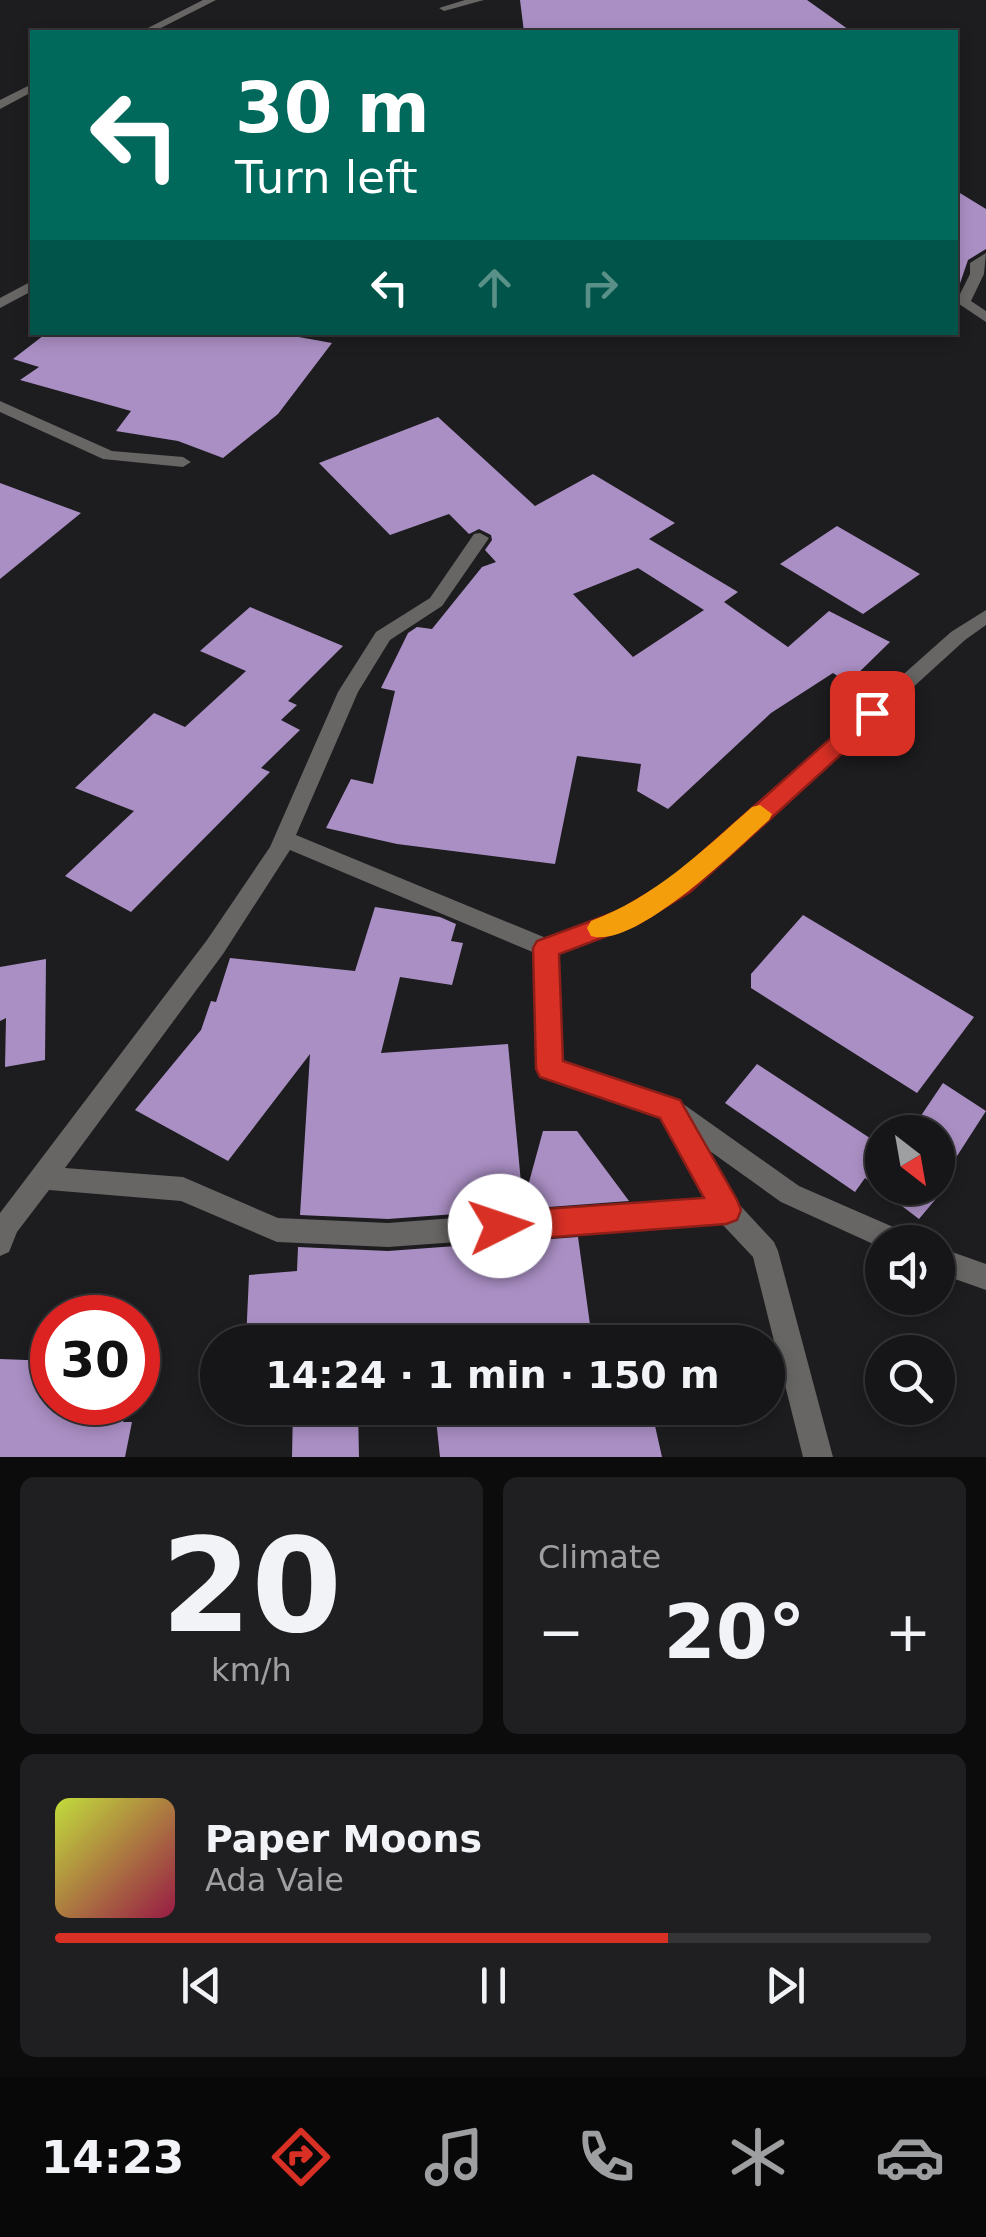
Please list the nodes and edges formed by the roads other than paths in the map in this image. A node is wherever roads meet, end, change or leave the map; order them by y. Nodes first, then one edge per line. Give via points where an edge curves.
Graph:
1 (211, 0) edge
2 (478, 0) edge
3 (444, 8) dead end
4 (149, 30) edge
5 (30, 89) edge
6 (0, 104) edge
7 (986, 257) edge
8 (30, 286) edge
9 (0, 304) edge
10 (986, 318) edge
11 (0, 406) edge
12 (183, 462) dead end
13 (480, 538) dead end
14 (986, 616) edge
15 (282, 838) junction
16 (546, 948) junction
17 (670, 1109) junction
18 (44, 1178) junction
19 (726, 1210) junction
20 (865, 1227) edge
21 (0, 1242) edge
22 (955, 1266) edge
23 (986, 1277) edge
24 (818, 1457) edge

1 - 4 street
2 - 3 street
5 - 6 street
7 - 10 street via 976,263 963,302
8 - 9 street
11 - 12 street via 109,456
13 - 15 street via 436,602 383,636 348,692
14 - 16 street via 681,886 627,918
15 - 16 street
15 - 18 street via 214,947
16 - 17 street via 550,1069
17 - 19 street
17 - 20 street via 790,1194
18 - 19 street via 183,1189 278,1230 388,1235
18 - 21 street
19 - 24 street via 765,1251
22 - 23 street

